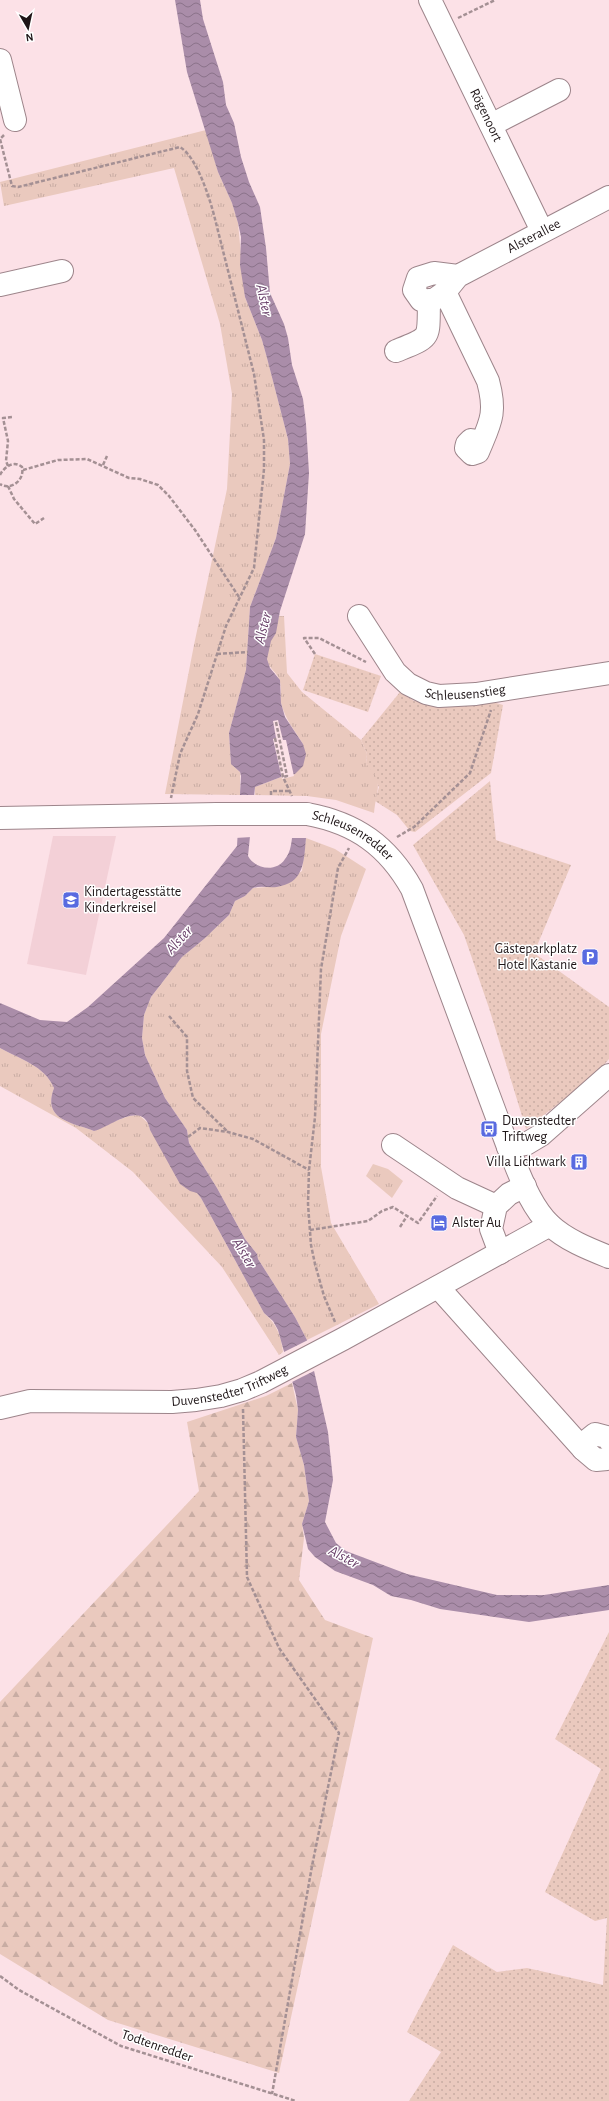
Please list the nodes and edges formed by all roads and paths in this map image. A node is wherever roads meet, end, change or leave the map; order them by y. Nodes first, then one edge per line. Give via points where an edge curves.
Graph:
1 (430, 0) edge
2 (495, 0) edge
3 (469, 13) dead end
4 (0, 60) edge
5 (559, 90) dead end
6 (15, 120) joint
7 (491, 125) junction
8 (609, 197) edge
9 (542, 231) junction
10 (62, 271) dead end
11 (0, 285) edge
12 (444, 289) junction
13 (396, 350) dead end
14 (13, 417) dead end
15 (479, 444) dead end
16 (107, 456) dead end
17 (103, 465) junction
18 (8, 466) junction
19 (23, 470) junction
20 (0, 475) edge
21 (0, 484) edge
22 (8, 486) junction
23 (44, 518) dead end
24 (239, 597) junction
25 (358, 616) dead end
26 (248, 652) dead end
27 (217, 654) junction
28 (315, 654) dead end
29 (396, 672) junction
30 (609, 673) edge
31 (495, 690) junction
32 (276, 722) dead end
33 (275, 738) dead end
34 (283, 777) junction
35 (271, 791) dead end
36 (172, 816) junction
37 (0, 818) edge
38 (358, 831) junction
39 (380, 846) junction
40 (169, 1016) dead end
41 (609, 1075) edge
42 (228, 1132) junction
43 (188, 1137) dead end
44 (393, 1145) dead end
45 (508, 1146) junction
46 (309, 1170) junction
47 (525, 1186) junction
48 (437, 1196) dead end
49 (496, 1206) junction
50 (407, 1216) junction
51 (550, 1225) junction
52 (400, 1227) dead end
53 (310, 1230) junction
54 (500, 1253) junction
55 (609, 1257) edge
56 (438, 1287) junction
57 (340, 1340) junction
58 (252, 1386) junction
59 (0, 1408) edge
60 (609, 1440) edge
61 (583, 1449) junction
62 (609, 1457) edge
63 (0, 1976) edge
64 (272, 2094) junction
65 (296, 2101) edge

1 - 7 street, Rögenoort
2 - 3 path
4 - 6 street
5 - 7 street
6 - 24 path via 0,139 12,186 18,187 180,147 195,164 216,219 254,374 264,440 264,469 254,568
7 - 9 street, Rögenoort
8 - 9 street, Alsterallee
9 - 12 street, Alsterallee
10 - 11 street
12 - 13 street via 424,340
12 - 15 street via 491,392 491,420 488,432
14 - 18 path via 3,418 8,441
16 - 17 path
17 - 19 path via 87,459 70,458 46,462
17 - 24 path via 129,478 148,481 162,488 195,530
18 - 19 path via 18,464
18 - 20 path
19 - 22 path via 19,480
21 - 22 path
22 - 23 path via 14,500 35,524
24 - 27 path
25 - 29 street, Schleusenstieg
26 - 27 path
27 - 36 path via 198,714 180,754 171,794
28 - 29 path via 304,638 319,638 372,666
29 - 31 street, Schleusenstieg via 416,689 439,696
30 - 31 street, Schleusenstieg
31 - 39 path via 487,725 470,773 414,827
32 - 34 path via 287,776
33 - 34 path
34 - 35 path via 291,791
36 - 37 street, Schleusenredder
36 - 38 street, Schleusenredder, bridge via 307,814
38 - 39 street, Schleusenredder
38 - 46 path via 338,868 321,969 315,1117
39 - 45 street, Schleusenredder via 395,863 412,890
40 - 42 path via 187,1037 187,1071 193,1098
41 - 45 street via 541,1135 526,1144
42 - 43 path via 200,1128
42 - 46 path via 253,1139
44 - 49 street via 457,1188
45 - 47 street, Schleusenredder
46 - 53 path
47 - 49 street via 509,1194
47 - 51 street, Schleusenredder
48 - 50 path via 418,1223
49 - 54 street via 491,1229
50 - 52 path
50 - 53 path via 394,1207 382,1211 368,1221
51 - 54 street, Duvenstedter Triftweg
51 - 55 street, Schleusenredder via 574,1241
53 - 57 path via 322,1290
54 - 56 street, Duvenstedter Triftweg
56 - 57 street, Duvenstedter Triftweg
56 - 61 street
57 - 58 street, Duvenstedter Triftweg
58 - 59 street, Duvenstedter Triftweg via 221,1396 196,1400 30,1401
58 - 64 path via 247,1577 279,1648 339,1733 312,1866
60 - 61 street via 595,1434 584,1442
61 - 62 street via 596,1460
63 - 64 path, Todtenredder via 19,1990 121,2046
64 - 65 path, Todtenredder

